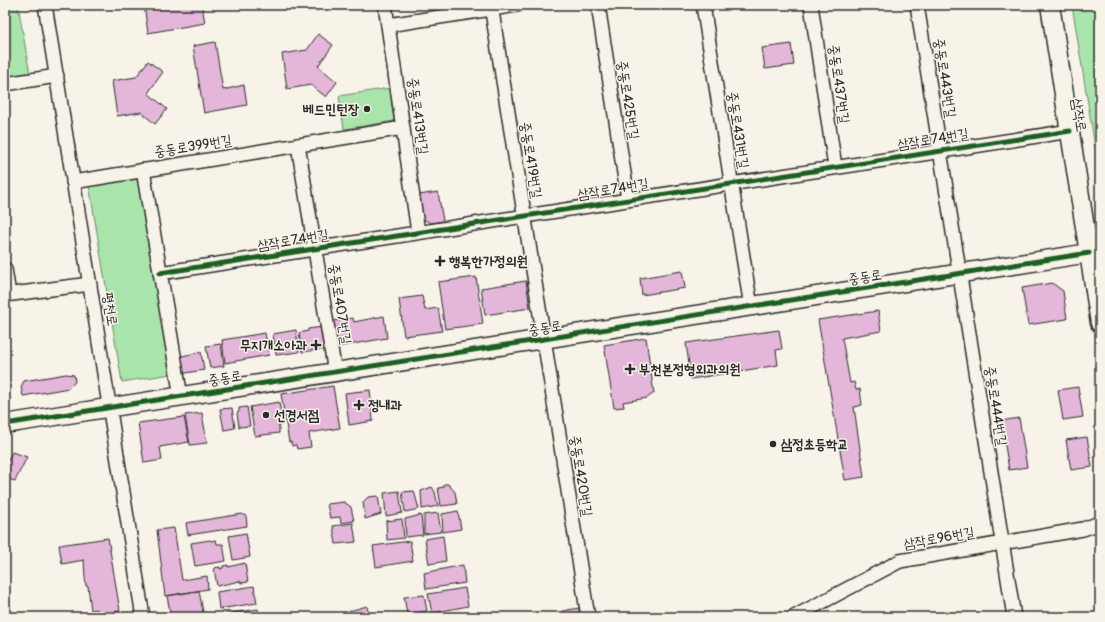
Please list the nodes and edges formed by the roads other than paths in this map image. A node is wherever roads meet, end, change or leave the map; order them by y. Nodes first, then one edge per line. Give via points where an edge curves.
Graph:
1 (45, 5) edge
2 (385, 5) edge
3 (517, 5) edge
4 (598, 5) edge
5 (703, 5) edge
6 (811, 5) edge
7 (917, 5) edge
8 (1050, 5) edge
9 (491, 7) edge
10 (388, 25) junction
11 (56, 76) junction
12 (5, 84) edge
13 (403, 128) junction
14 (1070, 131) junction
15 (298, 145) junction
16 (940, 150) junction
17 (834, 167) junction
18 (143, 170) junction
19 (73, 182) junction
20 (730, 183) junction
21 (628, 199) junction
22 (524, 216) junction
23 (418, 232) junction
24 (314, 249) junction
25 (1089, 253) junction
26 (5, 269) edge
27 (160, 273) junction
28 (958, 274) junction
29 (90, 284) junction
30 (7, 295) edge
31 (751, 307) junction
32 (1100, 323) edge
33 (543, 340) junction
34 (335, 373) junction
35 (181, 397) junction
36 (109, 408) junction
37 (5, 424) edge
38 (1100, 523) edge
39 (1002, 543) junction
40 (806, 613) edge
41 (143, 617) edge
42 (588, 617) edge
43 (794, 617) edge
44 (1014, 617) edge

1 - 11 street, 평천로
2 - 10 street, 중동로413번길
3 - 9 street
4 - 21 street, 중동로425번길
5 - 20 street, 중동로431번길
6 - 17 street, 중동로437번길
7 - 16 street, 중동로443번길
8 - 14 street, 삼작로
9 - 10 street
9 - 22 street, 중동로419번길
10 - 13 street, 중동로413번길
11 - 12 street
11 - 19 street, 평천로
13 - 15 street, 중동로399번길
13 - 23 street, 중동로413번길
14 - 16 street, 삼작로74번길
14 - 25 street, 삼작로
15 - 18 street, 중동로399번길
15 - 24 street, 중동로407번길
16 - 17 street, 삼작로74번길
16 - 28 street, 중동로443번길
17 - 20 street, 삼작로74번길
18 - 19 street
18 - 27 street, 중동로399번길
19 - 29 street, 평천로
20 - 21 street, 삼작로74번길
20 - 31 street, 중동로431번길
21 - 22 street, 삼작로74번길
22 - 23 street, 삼작로74번길
22 - 33 street, 중동로419번길
23 - 24 street, 삼작로74번길
24 - 27 street, 삼작로74번길
24 - 34 street, 중동로407번길
25 - 28 street, 중동로
25 - 32 street, 삼작로
26 - 30 street
27 - 35 street, 중동로399번길
28 - 31 street, 중동로
28 - 39 street, 중동로444번길
29 - 30 street
29 - 36 street, 평천로
31 - 33 street, 중동로
33 - 34 street, 중동로
33 - 42 street, 중동로420번길
34 - 35 street, 중동로
35 - 36 street, 중동로
36 - 37 street, 중동로
36 - 41 street, 평천로
38 - 39 street, 삼작로96번길 via 1083,529
39 - 40 street, 삼작로96번길 via 900,561
39 - 44 street, 중동로444번길
40 - 43 street, 삼작로96번길

